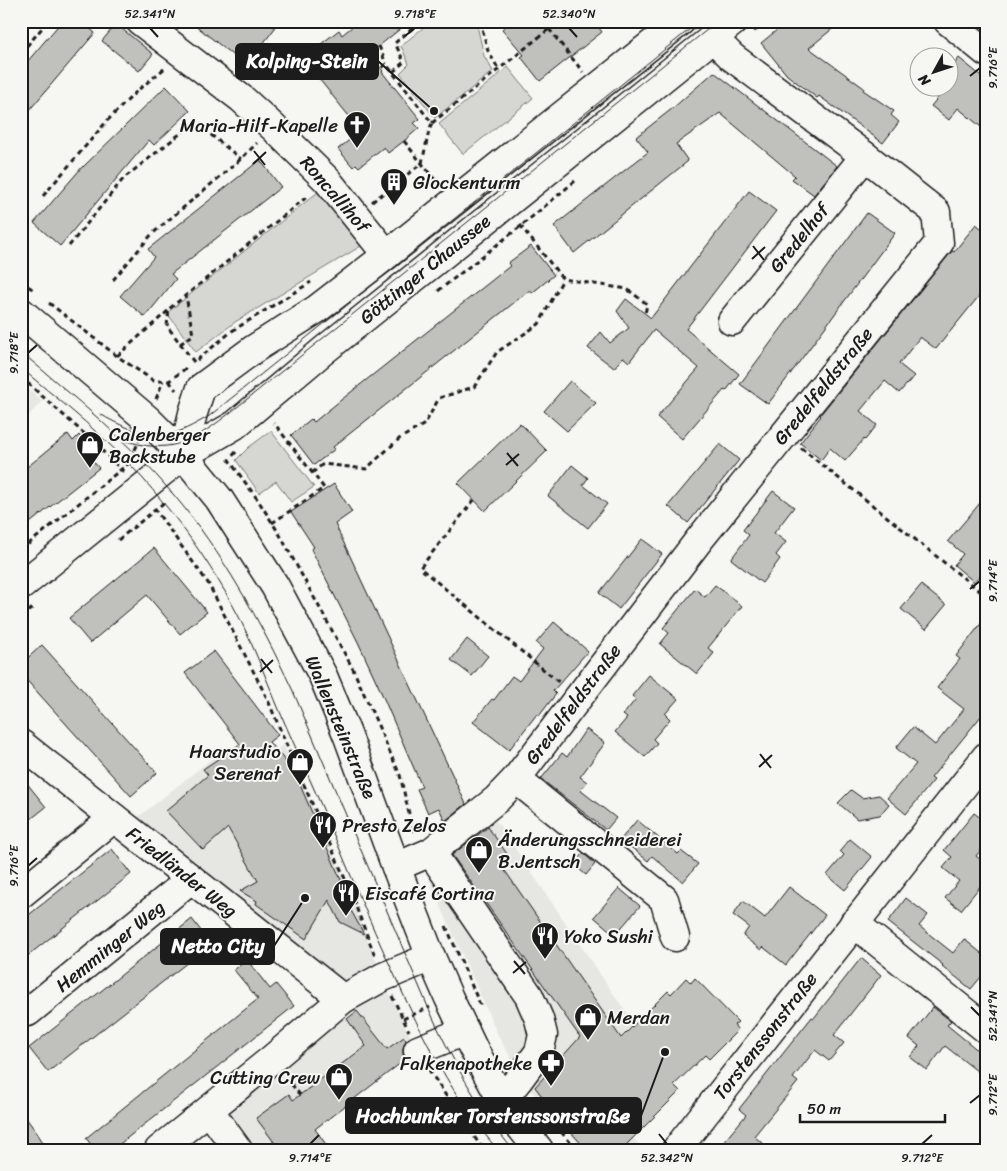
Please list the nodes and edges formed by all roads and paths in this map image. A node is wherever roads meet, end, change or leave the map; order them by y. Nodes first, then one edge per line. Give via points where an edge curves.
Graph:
1 (48, 21) edge
2 (140, 21) edge
3 (421, 21) edge
4 (482, 21) edge
5 (559, 21) edge
6 (948, 21) edge
7 (668, 25) edge
8 (549, 29) junction
9 (724, 30) edge
10 (379, 46) dead end
11 (986, 52) edge
12 (21, 53) edge
13 (182, 54) junction
14 (386, 64) junction
15 (381, 68) dead end
16 (499, 70) junction
17 (393, 72) junction
18 (586, 75) dead end
19 (432, 123) junction
20 (273, 127) junction
21 (404, 141) dead end
22 (865, 156) junction
23 (241, 159) junction
24 (422, 163) junction
25 (327, 180) junction
26 (443, 190) dead end
27 (42, 196) dead end
28 (372, 202) dead end
29 (504, 206) junction
30 (69, 246) dead end
31 (387, 256) junction
32 (563, 279) junction
33 (113, 280) dead end
34 (21, 281) edge
35 (186, 296) junction
36 (34, 301) edge
37 (169, 309) junction
38 (645, 314) dead end
39 (732, 321) dead end
40 (180, 344) junction
41 (117, 356) junction
42 (194, 362) dead end
43 (21, 377) edge
44 (168, 381) dead end
45 (260, 404) junction
46 (784, 435) junction
47 (241, 447) dead end
48 (183, 455) junction
49 (229, 460) junction
50 (312, 473) junction
51 (202, 478) junction
52 (168, 499) dead end
53 (474, 500) dead end
54 (156, 510) junction
55 (272, 523) junction
56 (111, 546) dead end
57 (21, 550) edge
58 (29, 596) edge
59 (986, 596) edge
60 (21, 617) edge
61 (578, 698) junction
62 (26, 756) edge
63 (986, 757) edge
64 (516, 779) junction
65 (114, 818) junction
66 (415, 859) junction
67 (191, 879) junction
68 (21, 894) edge
69 (442, 918) dead end
70 (854, 923) junction
71 (675, 937) dead end
72 (431, 957) junction
73 (384, 977) junction
74 (343, 998) junction
75 (28, 1012) dead end
76 (475, 1022) junction
77 (986, 1029) edge
78 (418, 1050) dead end
79 (519, 1079) junction
80 (502, 1100) junction
81 (209, 1110) junction
82 (160, 1150) edge
83 (238, 1150) edge
84 (539, 1150) edge
85 (577, 1150) edge
86 (676, 1150) edge

1 - 12 path
2 - 13 street, Roncallihof
3 - 17 path via 395,43 404,62
4 - 16 path via 488,51
5 - 8 path
6 - 11 street
7 - 31 street, Göttinger Chaussee
8 - 16 path
8 - 18 path
9 - 22 street, Gredelfeldstraße via 732,58
9 - 29 street, Göttinger Chaussee
10 - 14 path
13 - 20 street, Roncallihof
13 - 27 path via 106,121
14 - 15 path
14 - 17 path
16 - 19 path
17 - 19 path
19 - 24 path
20 - 23 path
20 - 25 street, Roncallihof
21 - 24 path
22 - 39 street, Gredelhof
22 - 46 street, Gredelfeldstraße via 936,212 939,243
23 - 30 path via 194,122 124,178
23 - 33 path via 152,234
24 - 26 path
24 - 28 path
25 - 31 street, Roncallihof
25 - 35 path
29 - 32 path
29 - 45 street, Göttinger Chaussee
31 - 48 street, Göttinger Chaussee via 201,388
32 - 38 path via 627,289 647,304
32 - 50 path via 539,324 497,352 474,387 439,398 425,424 399,439 366,469 323,464
34 - 36 path
35 - 37 path
35 - 40 path via 193,335
36 - 41 path
36 - 48 street, Wallensteinstraße
37 - 40 path via 166,326
37 - 41 path
40 - 42 path
41 - 44 path via 154,381
43 - 57 path via 122,469
45 - 48 street, Göttinger Chaussee via 235,425
45 - 50 path
46 - 59 path
46 - 61 street, Gredelfeldstraße
47 - 49 path
48 - 51 street, Wallensteinstraße
48 - 58 street, Göttinger Chaussee
49 - 51 path
49 - 55 path
50 - 55 path via 324,488
51 - 66 street, Wallensteinstraße via 275,586 323,676 347,734
52 - 54 path
53 - 61 path via 420,568
54 - 56 path
54 - 73 path via 208,583 267,698
55 - 66 path via 352,670 400,775
58 - 60 path
61 - 64 street, Gredelfeldstraße
62 - 65 street, Friedländer Weg
63 - 70 street, Torstenssonstraße
64 - 66 street, Gredelfeldstraße via 497,799
64 - 71 street, Gredelfeldstraße via 664,899
65 - 67 street, Friedländer Weg
65 - 68 street
66 - 72 street, Wallensteinstraße
66 - 79 street, Wallensteinstraße via 529,996 539,1018 542,1035 539,1052
67 - 74 street, Friedländer Weg
67 - 75 street, Hemminger Weg
69 - 76 path
70 - 77 street
70 - 86 street, Torstenssonstraße
72 - 73 street
72 - 76 street, Wallensteinstraße via 449,998
73 - 74 street
74 - 81 street
76 - 78 street
76 - 80 street, Wallensteinstraße via 473,1048
79 - 80 street, Wallensteinstraße
79 - 85 path
80 - 84 street, Wallensteinstraße
81 - 82 street
81 - 83 street

